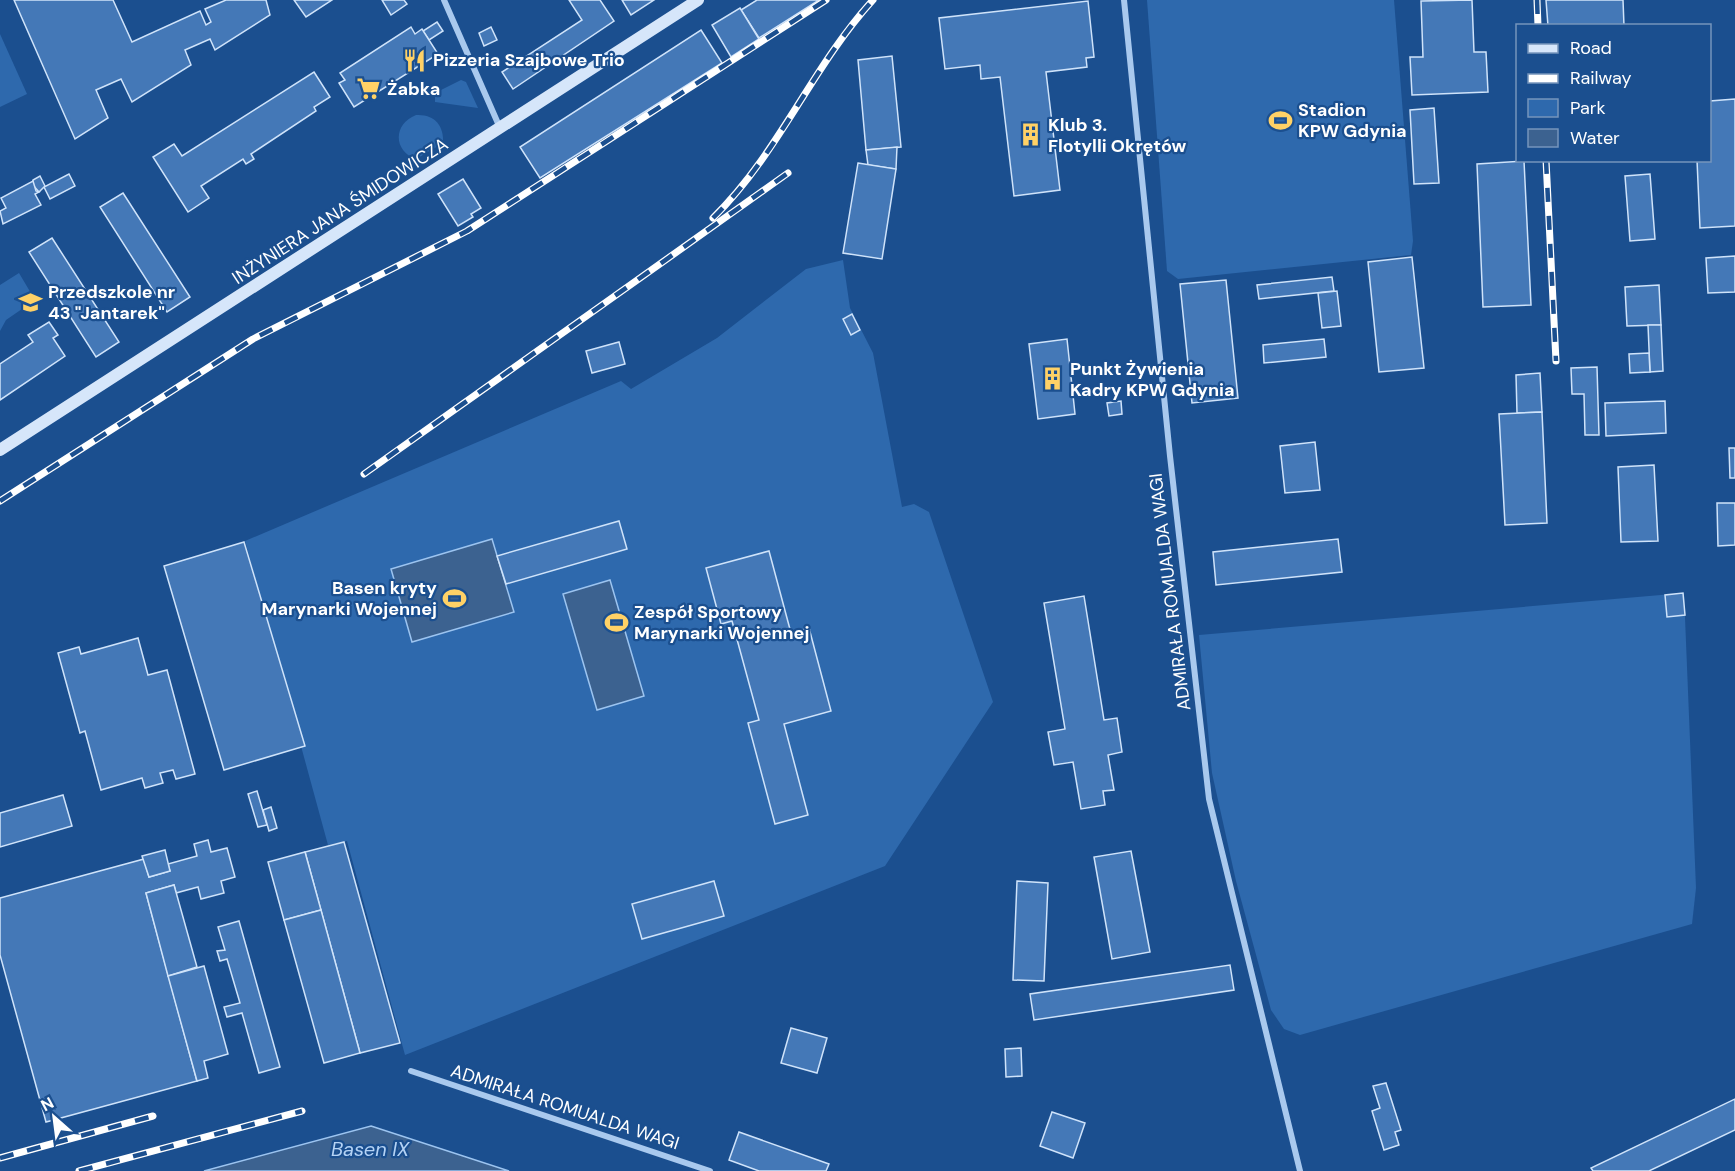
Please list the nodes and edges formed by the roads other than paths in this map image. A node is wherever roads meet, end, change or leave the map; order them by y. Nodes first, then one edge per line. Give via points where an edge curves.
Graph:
1 (444, 0) edge
2 (698, 0) edge
3 (1124, 0) edge
4 (500, 128) junction
5 (0, 450) edge
6 (411, 1071) dead end
7 (710, 1171) edge
8 (1300, 1171) edge

1 - 4 street
2 - 4 street, INŻYNIERA JANA ŚMIDOWICZA
3 - 8 street, ADMIRAŁA ROMUALDA WAGI via 1209,799
4 - 5 street, INŻYNIERA JANA ŚMIDOWICZA
6 - 7 street, ADMIRAŁA ROMUALDA WAGI

